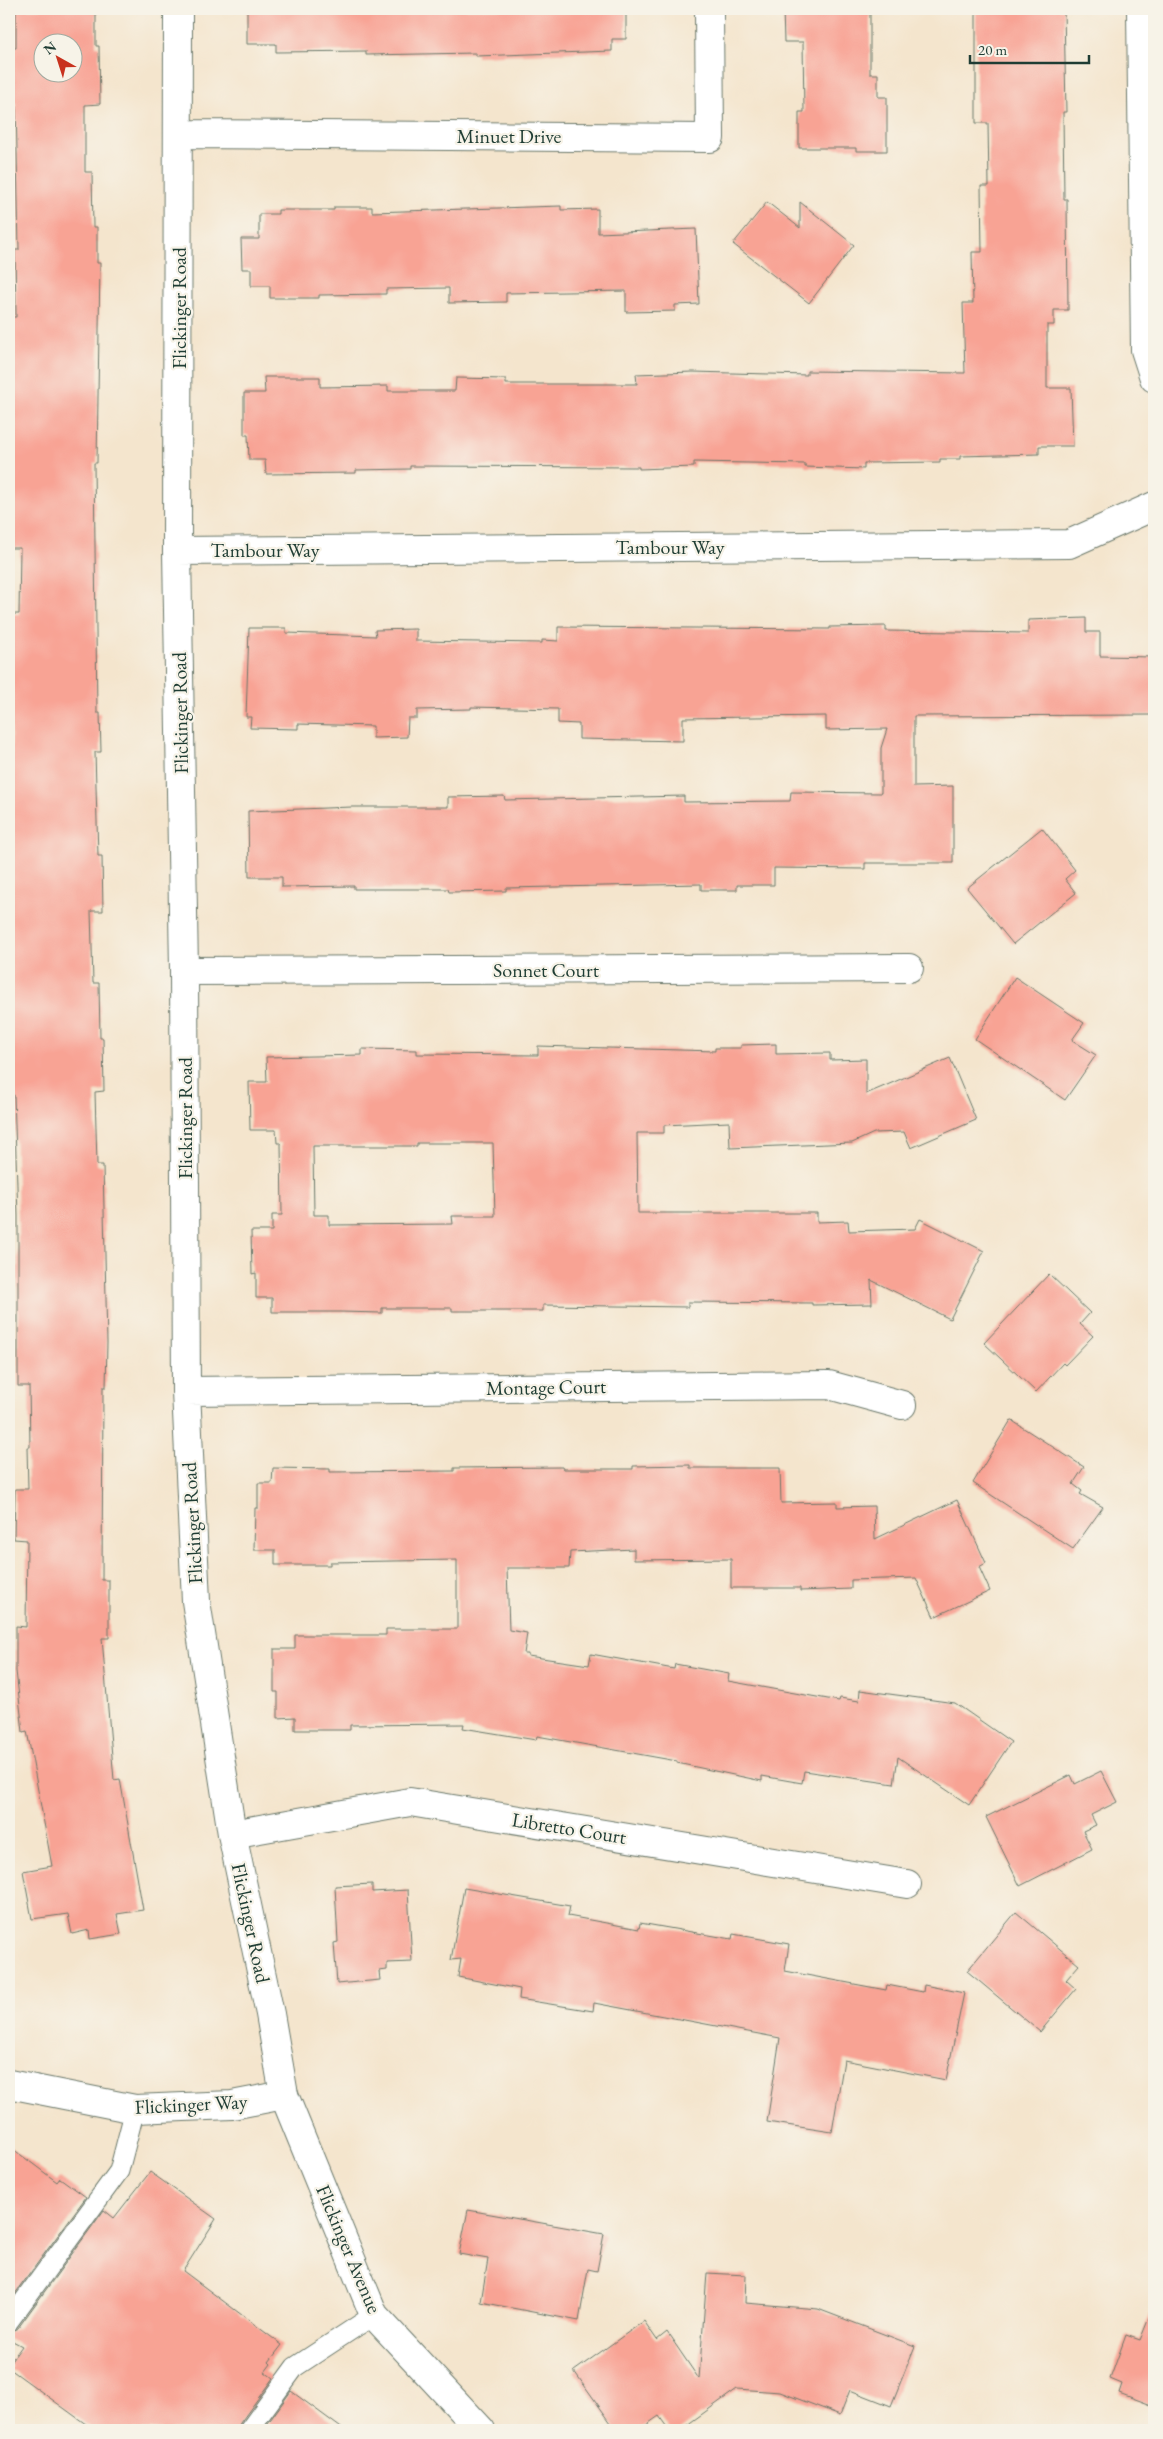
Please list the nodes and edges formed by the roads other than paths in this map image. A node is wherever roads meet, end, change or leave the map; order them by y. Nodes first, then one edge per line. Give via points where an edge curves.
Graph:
1 (178, 9) edge
2 (709, 9) edge
3 (1141, 9) edge
4 (180, 134) junction
5 (1148, 225) edge
6 (1154, 378) edge
7 (1154, 506) edge
8 (177, 551) junction
9 (909, 968) dead end
10 (184, 971) junction
11 (186, 1391) junction
12 (902, 1405) dead end
13 (232, 1834) junction
14 (907, 1884) dead end
15 (9, 2084) edge
16 (284, 2095) junction
17 (135, 2109) junction
18 (374, 2315) junction
19 (9, 2321) edge
20 (249, 2430) edge
21 (481, 2430) edge

1 - 4 street
2 - 4 street, Minuet Drive via 710,138
3 - 5 street
4 - 8 street, Flickinger Road
5 - 6 street via 1145,350
7 - 8 street, Tambour Way via 1069,544
8 - 10 street, Flickinger Road
9 - 10 street, Sonnet Court
10 - 11 street, Flickinger Road
11 - 12 street, Montage Court via 829,1384
11 - 13 street, Flickinger Road via 196,1601
13 - 14 street, Libretto Court via 410,1802
13 - 16 street, Flickinger Road
15 - 17 street, Flickinger Way
16 - 17 street, Flickinger Way via 232,2106
16 - 18 street, Flickinger Avenue
17 - 19 lane via 119,2171
18 - 20 lane via 295,2367
18 - 21 street, Flickinger Avenue

